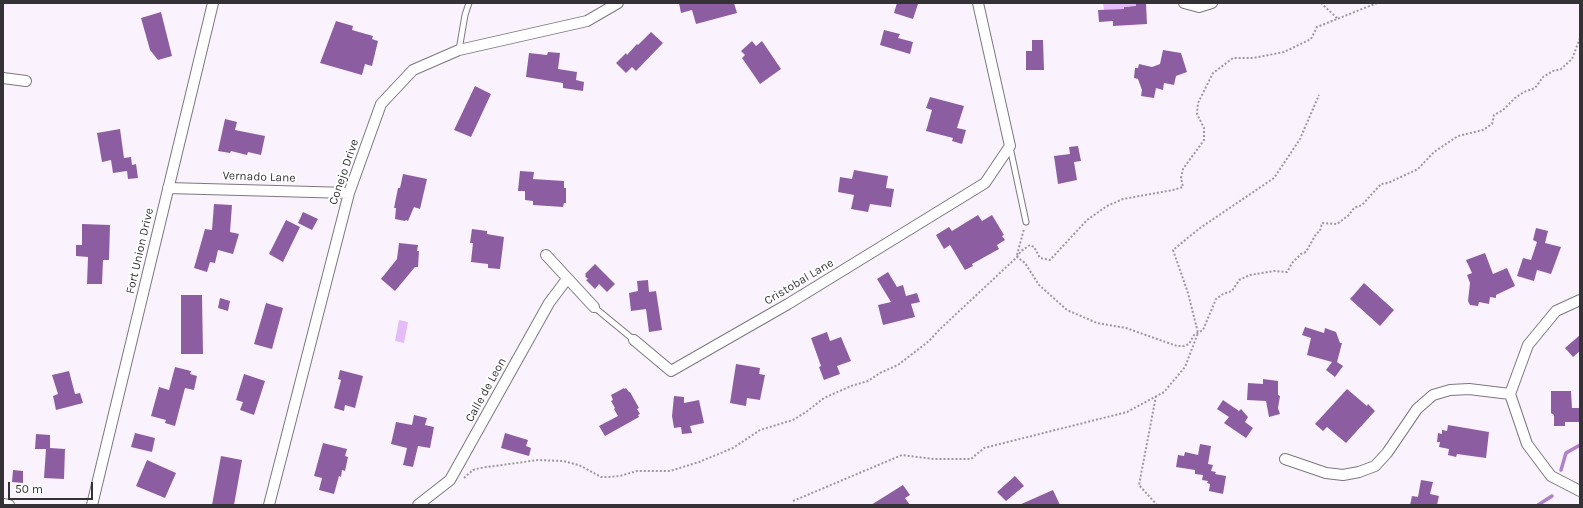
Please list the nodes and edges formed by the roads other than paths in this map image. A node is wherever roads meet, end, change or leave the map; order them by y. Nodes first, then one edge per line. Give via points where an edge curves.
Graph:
1 (213, 3) edge
2 (469, 3) edge
3 (618, 3) edge
4 (978, 3) edge
5 (1184, 3) edge
6 (1212, 3) edge
7 (459, 50) junction
8 (3, 78) edge
9 (26, 81) dead end
10 (1010, 146) junction
11 (168, 188) junction
12 (348, 193) junction
13 (1026, 222) road end
14 (546, 255) dead end
15 (567, 279) junction
16 (1580, 300) edge
17 (594, 308) joint
18 (634, 340) joint
19 (1510, 394) junction
20 (1285, 459) dead end
21 (1580, 491) edge
22 (3, 504) edge
23 (9, 505) edge
24 (92, 505) edge
25 (270, 505) edge
26 (418, 505) edge

1 - 11 street, Fort Union Drive
2 - 7 lane
3 - 7 street, Conejo Drive via 587,21
4 - 10 street
5 - 6 street via 1199,7
7 - 12 street, Conejo Drive via 413,70 381,104
8 - 9 street
10 - 13 lane
10 - 18 street, Cristobal Lane via 985,182 788,304 672,371
11 - 12 street, Vernado Lane
11 - 24 street, Fort Union Drive
12 - 25 street, Conejo Drive
14 - 15 street
15 - 17 street
15 - 26 street, Calle de Leon via 549,303 450,480
16 - 19 street via 1556,311 1528,346
17 - 18 lane, Cristobal Lane
19 - 20 street via 1469,389 1450,390 1433,395 1417,409 1375,466 1359,472 1343,475 1326,473
19 - 21 street via 1527,444 1551,476
22 - 23 street

